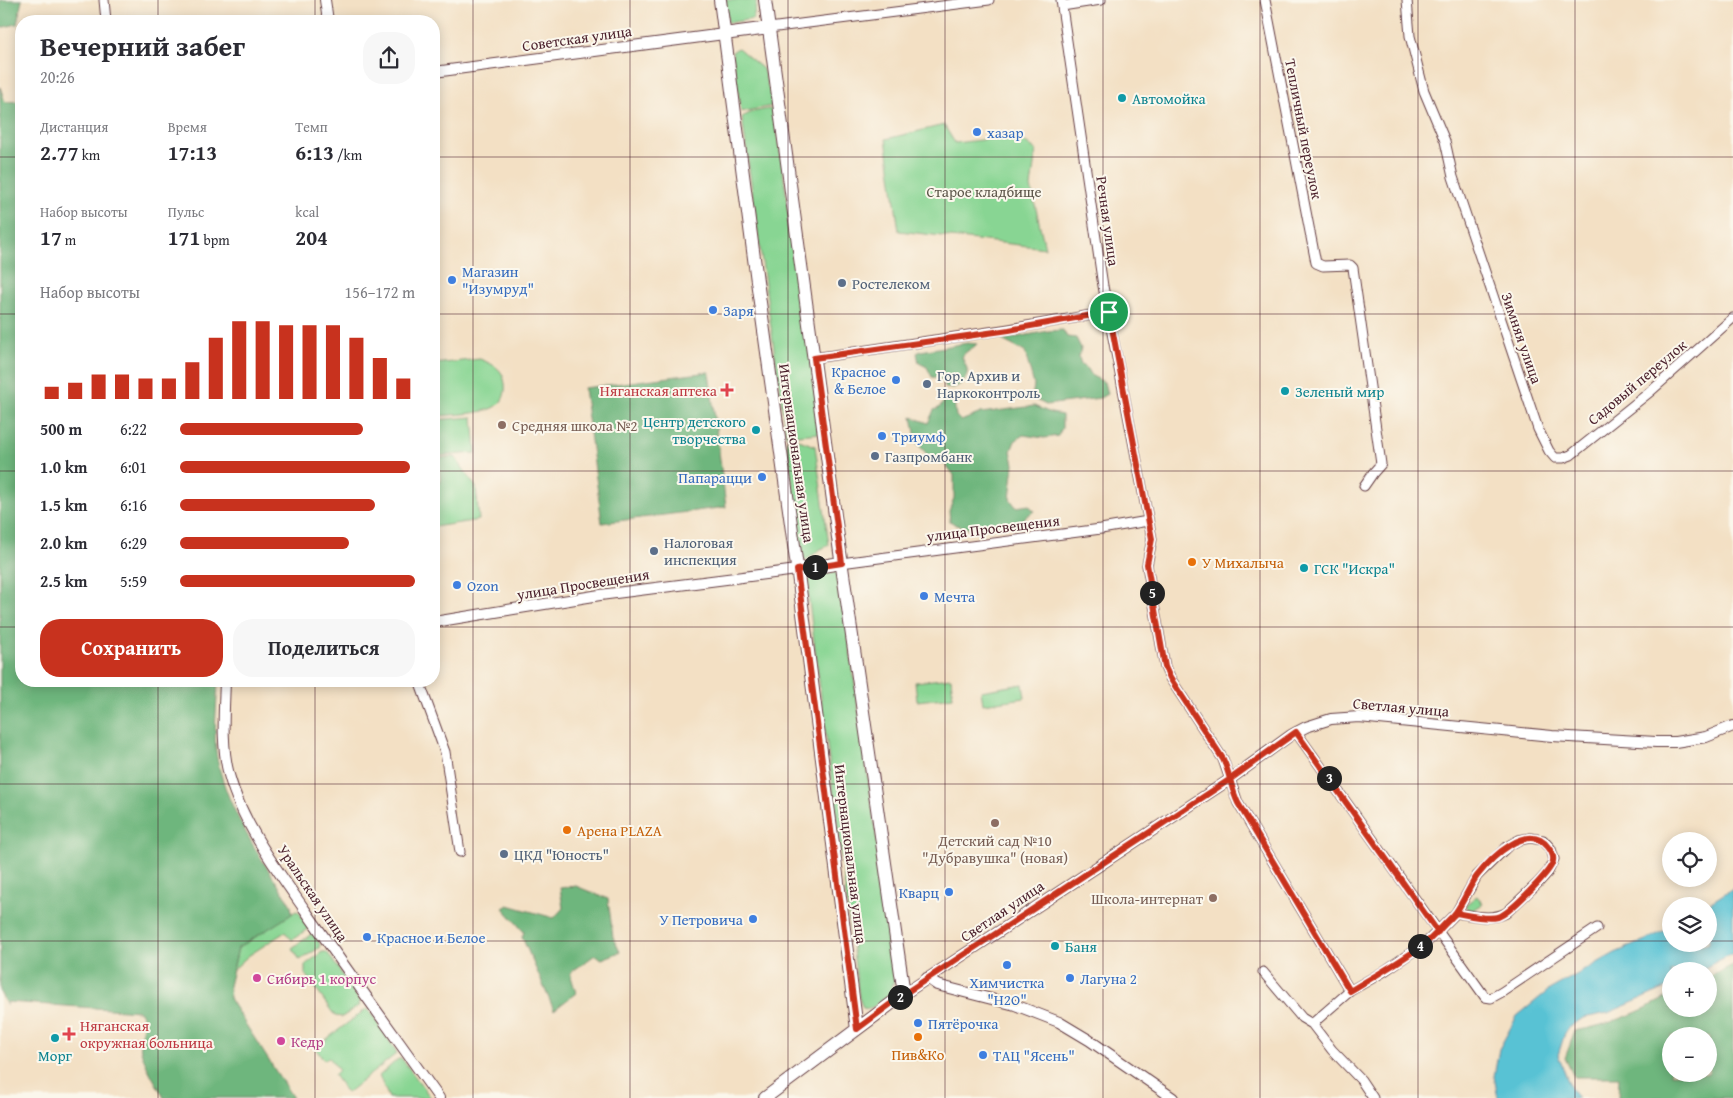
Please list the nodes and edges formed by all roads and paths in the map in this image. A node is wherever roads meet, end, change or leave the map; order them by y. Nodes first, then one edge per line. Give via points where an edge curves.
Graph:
1 (104, 0) edge
2 (325, 0) edge
3 (720, 0) edge
4 (765, 0) edge
5 (989, 0) edge
6 (1101, 0) edge
7 (1265, 0) edge
8 (1407, 0) edge
9 (1062, 3) edge
10 (105, 15) edge
11 (327, 15) edge
12 (769, 28) junction
13 (724, 34) junction
14 (440, 71) edge
15 (1109, 312) junction
16 (1733, 318) edge
17 (814, 358) junction
18 (1555, 458) joint
19 (1364, 486) dead end
20 (1148, 521) junction
21 (842, 563) junction
22 (797, 570) junction
23 (440, 621) edge
24 (225, 687) edge
25 (420, 687) edge
26 (1733, 726) edge
27 (1296, 732) junction
28 (1229, 780) junction
29 (460, 852) dead end
30 (1456, 913) junction
31 (1597, 928) dead end
32 (1438, 932) junction
33 (1263, 972) dead end
34 (928, 978) junction
35 (1350, 991) junction
36 (904, 994) junction
37 (1312, 1024) junction
38 (857, 1029) junction
39 (439, 1098) edge
40 (765, 1098) edge
41 (1173, 1098) edge
42 (1373, 1098) edge

1 - 10 street
2 - 11 street
3 - 13 main road, Интернациональная улица
4 - 12 main road, Интернациональная улица
5 - 12 street
6 - 9 street
7 - 19 street, Тепличный переулок via 1316,263 1323,266 1350,265 1353,268 1381,464
8 - 18 street, Зимняя улица via 1410,36 1424,90 1445,141 1453,177 1538,429
9 - 15 street, Речная улица
12 - 13 main road
12 - 17 main road, Интернациональная улица
13 - 14 street, Советская улица
13 - 22 main road, Интернациональная улица
15 - 17 street
15 - 20 street, Речная улица
16 - 18 street, Садовый переулок via 1651,391 1571,455
17 - 21 main road, Интернациональная улица
20 - 21 street, улица Просвещения via 1101,530
20 - 28 street, Речная улица via 1152,539 1147,564 1165,667 1223,759
21 - 22 main road
21 - 36 main road, Интернациональная улица
22 - 23 street, улица Просвещения via 608,594
22 - 38 main road, Интернациональная улица
24 - 39 street, Уральская улица via 226,763 242,809 283,878
25 - 29 street via 445,752
26 - 27 street, Светлая улица via 1706,737 1656,742 1552,736 1359,717 1318,722
27 - 28 street, Светлая улица
27 - 32 street
28 - 34 street, Светлая улица
28 - 35 street, Речная улица via 1238,803
30 - 30 street via 1477,876 1508,846 1530,838 1543,840 1551,849 1554,859 1548,872 1506,913 1490,918
30 - 32 street
31 - 32 street via 1491,998 1485,997
32 - 35 street
33 - 37 street via 1302,1018
34 - 36 street, Светлая улица
34 - 41 street via 937,985 1015,1005 1059,1022
35 - 37 street
36 - 38 main road
37 - 42 street
38 - 40 main road

